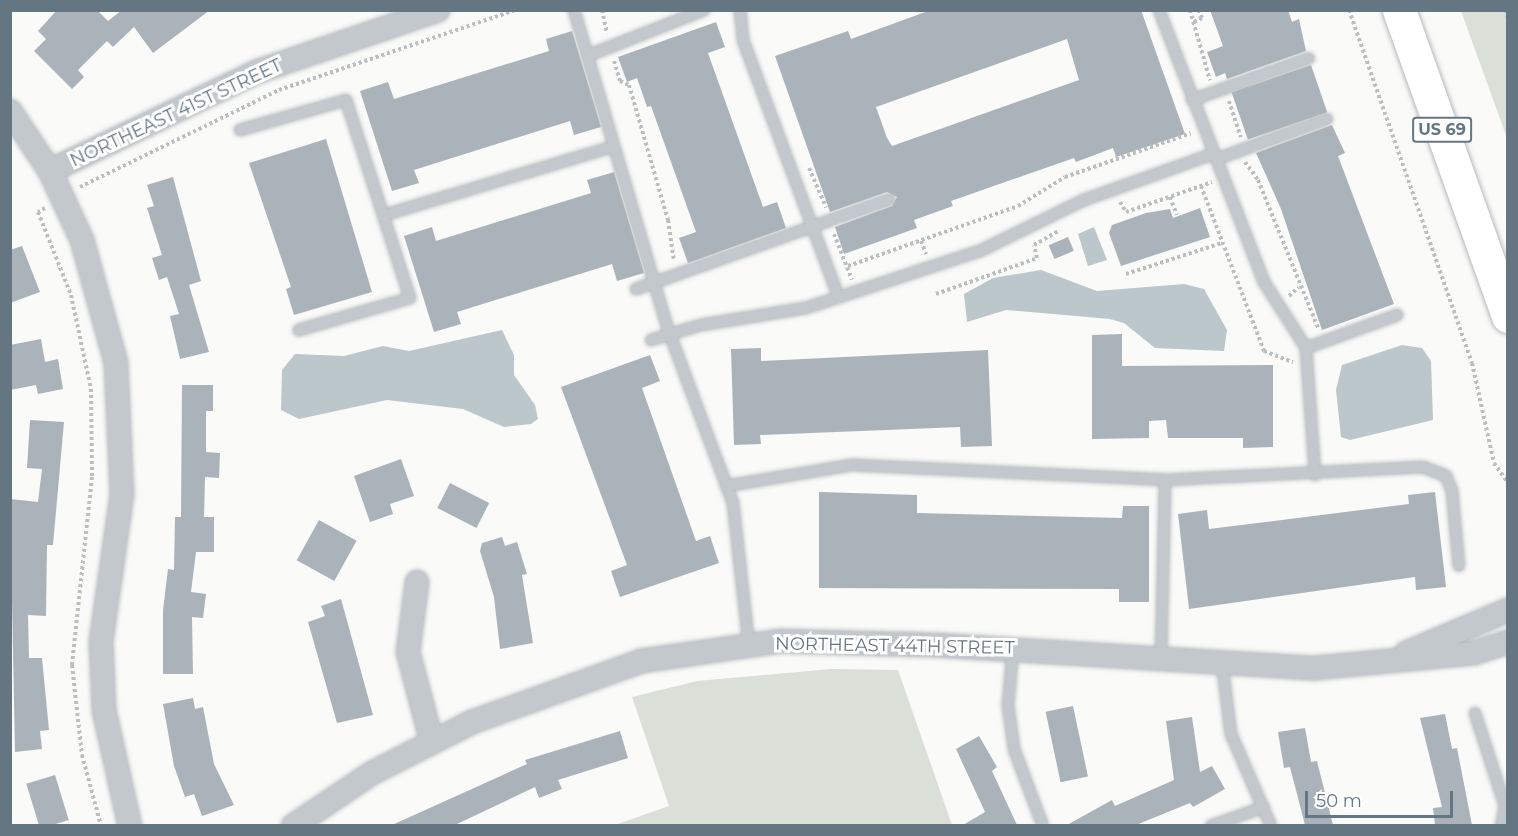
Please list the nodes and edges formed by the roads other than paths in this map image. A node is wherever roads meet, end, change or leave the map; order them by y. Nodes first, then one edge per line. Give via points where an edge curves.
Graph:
1 (438, 10) edge
2 (574, 10) edge
3 (704, 10) edge
4 (740, 10) edge
5 (1159, 10) edge
6 (1399, 10) edge
7 (587, 56) junction
8 (1309, 58) dead end
9 (1192, 100) junction
10 (10, 111) edge
11 (1327, 119) dead end
12 (240, 130) dead end
13 (612, 147) junction
14 (1216, 156) junction
15 (50, 171) junction
16 (890, 198) dead end
17 (384, 214) junction
18 (812, 227) junction
19 (654, 284) junction
20 (636, 289) dead end
21 (838, 296) junction
22 (1397, 315) dead end
23 (1508, 316) edge
24 (299, 330) dead end
25 (669, 332) junction
26 (651, 340) dead end
27 (1306, 348) junction
28 (1315, 475) junction
29 (1165, 480) junction
30 (726, 486) junction
31 (1458, 566) dead end
32 (417, 582) dead end
33 (1508, 610) edge
34 (1508, 642) edge
35 (749, 645) junction
36 (1013, 649) junction
37 (1161, 660) junction
38 (1391, 660) junction
39 (1222, 663) junction
40 (1474, 713) dead end
41 (432, 742) junction
42 (1264, 807) junction
43 (130, 825) edge
44 (293, 825) edge
45 (1043, 825) edge
46 (1211, 825) edge
47 (1271, 825) edge
48 (1501, 825) edge

1 - 15 street, NORTHEAST 41ST STREET via 259,71
2 - 7 lane
3 - 7 lane
4 - 18 lane via 743,40
5 - 9 lane
6 - 23 main road, US 69
7 - 13 lane
8 - 9 lane
9 - 14 lane
10 - 15 street
11 - 14 lane
12 - 17 lane via 346,100
13 - 17 lane
13 - 19 lane
14 - 21 lane via 1084,200 982,250
14 - 27 lane via 1264,282
15 - 43 street via 102,301 121,399 122,494 101,641 104,710
16 - 18 lane
17 - 24 lane via 410,298
18 - 19 lane
18 - 21 lane
19 - 20 lane
19 - 25 lane
21 - 25 lane via 798,309
22 - 27 lane
25 - 26 lane
25 - 30 lane
27 - 28 lane
28 - 29 lane
28 - 31 lane via 1437,470 1452,491
29 - 30 lane via 852,465
29 - 37 lane
30 - 35 lane
32 - 41 street via 408,652
33 - 38 street, NORTHEAST 44TH STREET
34 - 38 street, NORTHEAST 44TH STREET via 1474,653
35 - 36 street, NORTHEAST 44TH STREET via 780,641
35 - 41 street, NORTHEAST 44TH STREET via 641,660
36 - 37 street, NORTHEAST 44TH STREET
36 - 45 lane via 1008,705 1014,749
37 - 39 street, NORTHEAST 44TH STREET
38 - 39 street, NORTHEAST 44TH STREET via 1315,668
39 - 42 lane via 1230,734
40 - 48 lane via 1505,806
41 - 44 street, NORTHEAST 44TH STREET
42 - 46 lane
42 - 47 lane

